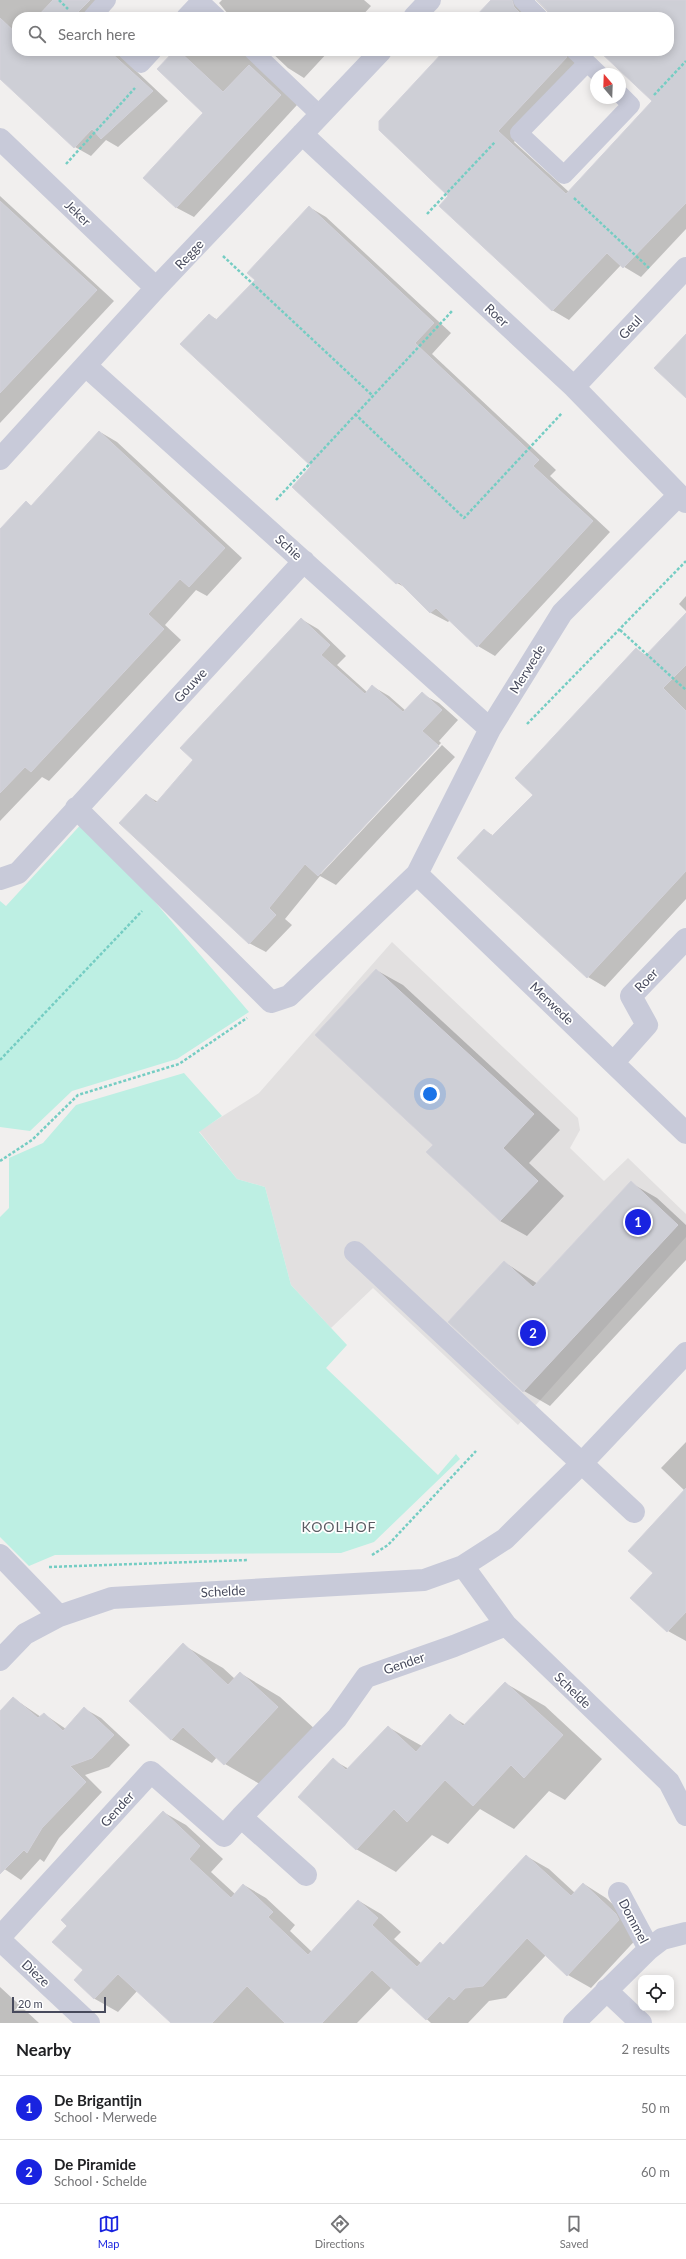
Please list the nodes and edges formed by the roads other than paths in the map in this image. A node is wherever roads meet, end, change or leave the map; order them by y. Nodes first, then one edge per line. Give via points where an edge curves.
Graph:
1 (108, 0) edge
2 (200, 0) edge
3 (430, 0) edge
4 (522, 0) edge
5 (97, 12) edge
6 (189, 12) edge
7 (212, 12) edge
8 (419, 12) edge
9 (535, 12) edge
10 (258, 56) edge
11 (376, 56) edge
12 (587, 63) edge
13 (623, 104) edge
14 (320, 115) junction
15 (302, 134) junction
16 (0, 139) edge
17 (686, 268) edge
18 (156, 288) junction
19 (86, 366) junction
20 (578, 390) junction
21 (0, 460) edge
22 (682, 498) edge
23 (304, 561) junction
24 (490, 729) junction
25 (76, 808) junction
26 (417, 874) junction
27 (0, 879) edge
28 (686, 939) edge
29 (614, 1062) junction
30 (686, 1133) edge
31 (355, 1252) dead end
32 (686, 1353) edge
33 (583, 1462) junction
34 (634, 1512) dead end
35 (0, 1555) edge
36 (463, 1566) junction
37 (59, 1616) junction
38 (506, 1625) junction
39 (0, 1660) edge
40 (686, 1810) edge
41 (242, 1817) junction
42 (306, 1875) dead end
43 (619, 1893) dead end
44 (686, 1933) edge
45 (0, 1938) edge
46 (649, 1949) junction
47 (606, 1990) junction
48 (82, 2021) edge
49 (574, 2023) edge
50 (641, 2023) edge

1 - 5 lane
2 - 6 lane
2 - 7 lane
3 - 8 street
4 - 9 lane
10 - 14 lane
11 - 14 street, Regge
12 - 13 lane via 519,133 564,175
14 - 15 street, Regge
15 - 18 street, Regge
15 - 20 street, Roer
16 - 18 street, Jeker
17 - 20 street, Geul
18 - 19 street, Regge
19 - 21 street, Regge
19 - 23 street, Schie
20 - 22 street, Roer
22 - 24 street, Merwede via 562,613
23 - 24 street, Schie
23 - 25 street, Gouwe
24 - 26 street, Merwede
25 - 26 street, Merwede via 271,1002 289,996
25 - 27 street, Gouwe via 18,873
26 - 29 street, Merwede
28 - 29 street, Roer via 631,996 647,1025
29 - 30 street, Merwede
31 - 33 street
32 - 33 street, Schelde
33 - 34 street
33 - 36 street, Schelde via 505,1539
35 - 37 street
36 - 37 street, Schelde via 424,1580 112,1598
36 - 38 street, Schelde
37 - 39 street, Schelde via 25,1634
38 - 40 street, Schelde via 669,1782
38 - 41 street, Gender via 366,1677 337,1718
41 - 42 street
41 - 45 street, Gender via 224,1836 151,1772
43 - 46 street, Dommel
44 - 46 street, Dommel via 662,1939
45 - 48 street, Dieze
46 - 47 street, Dommel
47 - 49 street, Dommel
47 - 50 street

